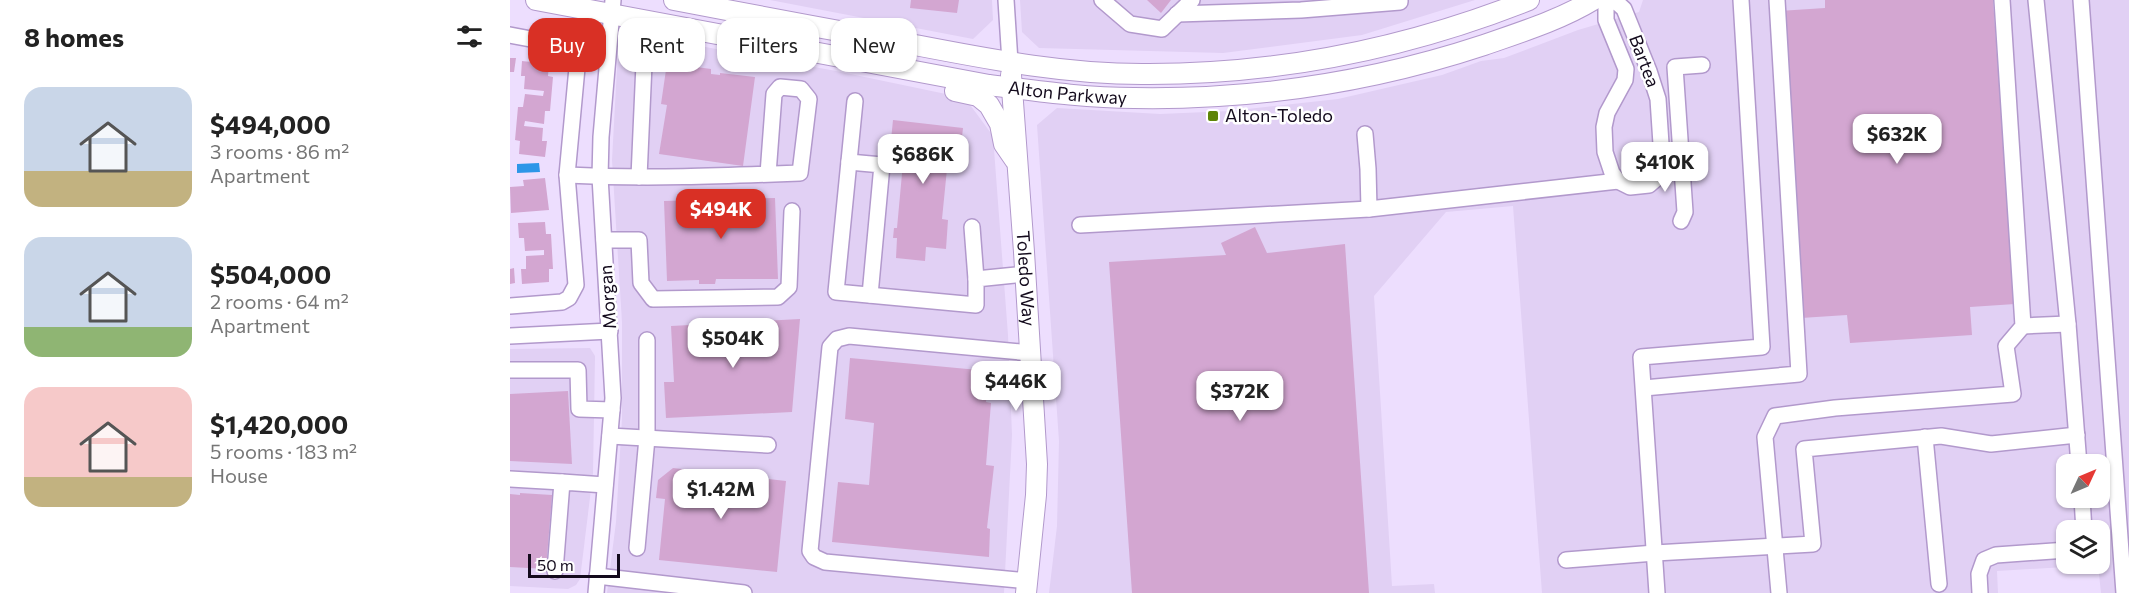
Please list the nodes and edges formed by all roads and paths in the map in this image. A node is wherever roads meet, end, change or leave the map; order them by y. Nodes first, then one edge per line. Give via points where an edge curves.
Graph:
1 (536, 0) edge
2 (674, 0) edge
3 (1005, 0) edge
4 (1102, 0) edge
5 (1192, 0) edge
6 (1400, 0) edge
7 (1529, 0) edge
8 (1593, 0) edge
9 (1606, 0) edge
10 (1614, 0) edge
11 (1741, 0) edge
12 (1777, 0) edge
13 (2002, 0) edge
14 (2036, 0) edge
15 (2081, 0) edge
16 (612, 7) edge
17 (1178, 15) junction
18 (510, 35) edge
19 (831, 54) edge
20 (1010, 62) junction
21 (1702, 65) dead end
22 (917, 71) edge
23 (644, 72) edge
24 (893, 72) edge
25 (1012, 88) junction
26 (855, 101) dead end
27 (1365, 134) dead end
28 (849, 162) junction
29 (1018, 164) junction
30 (768, 174) junction
31 (567, 175) junction
32 (600, 177) junction
33 (639, 177) junction
34 (1618, 181) junction
35 (1369, 209) junction
36 (792, 211) dead end
37 (1681, 221) dead end
38 (1080, 225) dead end
39 (972, 227) dead end
40 (604, 240) junction
41 (1026, 274) junction
42 (976, 279) junction
43 (870, 295) junction
44 (510, 306) edge
45 (2068, 324) junction
46 (2023, 326) junction
47 (610, 331) junction
48 (510, 336) edge
49 (647, 340) dead end
50 (1031, 353) junction
51 (510, 370) edge
52 (1644, 388) junction
53 (612, 410) junction
54 (2077, 435) junction
55 (610, 436) junction
56 (1925, 437) junction
57 (647, 438) junction
58 (768, 445) dead end
59 (2078, 454) edge
60 (510, 479) edge
61 (562, 482) junction
62 (605, 485) junction
63 (1776, 547) junction
64 (637, 548) dead end
65 (2056, 551) edge
66 (1655, 553) junction
67 (1566, 560) dead end
68 (555, 571) dead end
69 (597, 576) junction
70 (1939, 584) dead end
71 (632, 586) edge
72 (1027, 587) edge
73 (596, 593) edge
74 (744, 593) edge
75 (1657, 593) edge
76 (1779, 593) edge
77 (1980, 593) edge
78 (2124, 593) edge

1 - 16 main road, Alton Parkway
2 - 20 main road, Alton Parkway
3 - 20 street, Toledo Way
4 - 17 street via 1130,24 1162,29
5 - 17 street
6 - 17 street via 1301,10
7 - 20 main road, Alton Parkway via 1401,43 1263,68 1147,74
8 - 25 main road, Alton Parkway via 1518,33 1464,51 1304,87 1222,96 1153,98
9 - 34 street, Bartea via 1606,20 1626,69 1604,127 1605,152
10 - 34 street, Bartea via 1624,9 1654,83 1662,159 1657,178 1648,185 1630,187
11 - 52 street via 1762,347 1641,357
12 - 52 street via 1799,374
13 - 46 street
14 - 45 street
15 - 78 street
16 - 19 main road, Alton Parkway
16 - 32 street, Morgan
18 - 31 street via 568,46 578,57
20 - 25 main road, Toledo Way
21 - 37 street via 1675,67 1685,212
22 - 25 main road, Alton Parkway
23 - 33 street
24 - 29 main road via 903,80 978,96 996,114 1004,144
25 - 29 main road, Toledo Way
26 - 28 street
27 - 35 street
28 - 43 street via 882,165
28 - 43 street via 836,292
29 - 41 main road, Toledo Way
30 - 30 street via 800,173 809,99 801,89 780,87 774,94
30 - 33 street
31 - 32 street
31 - 44 street via 577,278 574,291 562,302
32 - 33 street
32 - 40 street, Morgan
34 - 35 street
35 - 38 street
36 - 40 street via 789,287 778,297 654,299 640,283 639,240
39 - 42 street
40 - 47 street, Morgan
41 - 42 street
41 - 50 main road, Toledo Way
42 - 43 street via 976,305
45 - 46 street
45 - 54 street
46 - 63 street via 2006,346 2013,394 1775,416 1765,437
47 - 48 street
47 - 53 street, Morgan
49 - 57 street
50 - 72 main road, Toledo Way via 1037,464
50 - 72 street via 849,336 834,342 830,347 810,551 825,562
51 - 53 street via 578,370 579,409
52 - 66 street
53 - 55 street, Morgan
54 - 56 street via 1991,444
54 - 59 street
55 - 57 street
55 - 62 street, Morgan
56 - 63 street via 1804,448 1813,544
56 - 70 street
57 - 58 street
57 - 64 street
60 - 61 street
61 - 62 street
61 - 68 street
62 - 69 street, Morgan
63 - 66 street
63 - 76 street
65 - 77 street via 1996,555 1984,560 1979,574
66 - 67 street
66 - 75 street
69 - 71 street
69 - 73 street, Morgan
71 - 74 street

